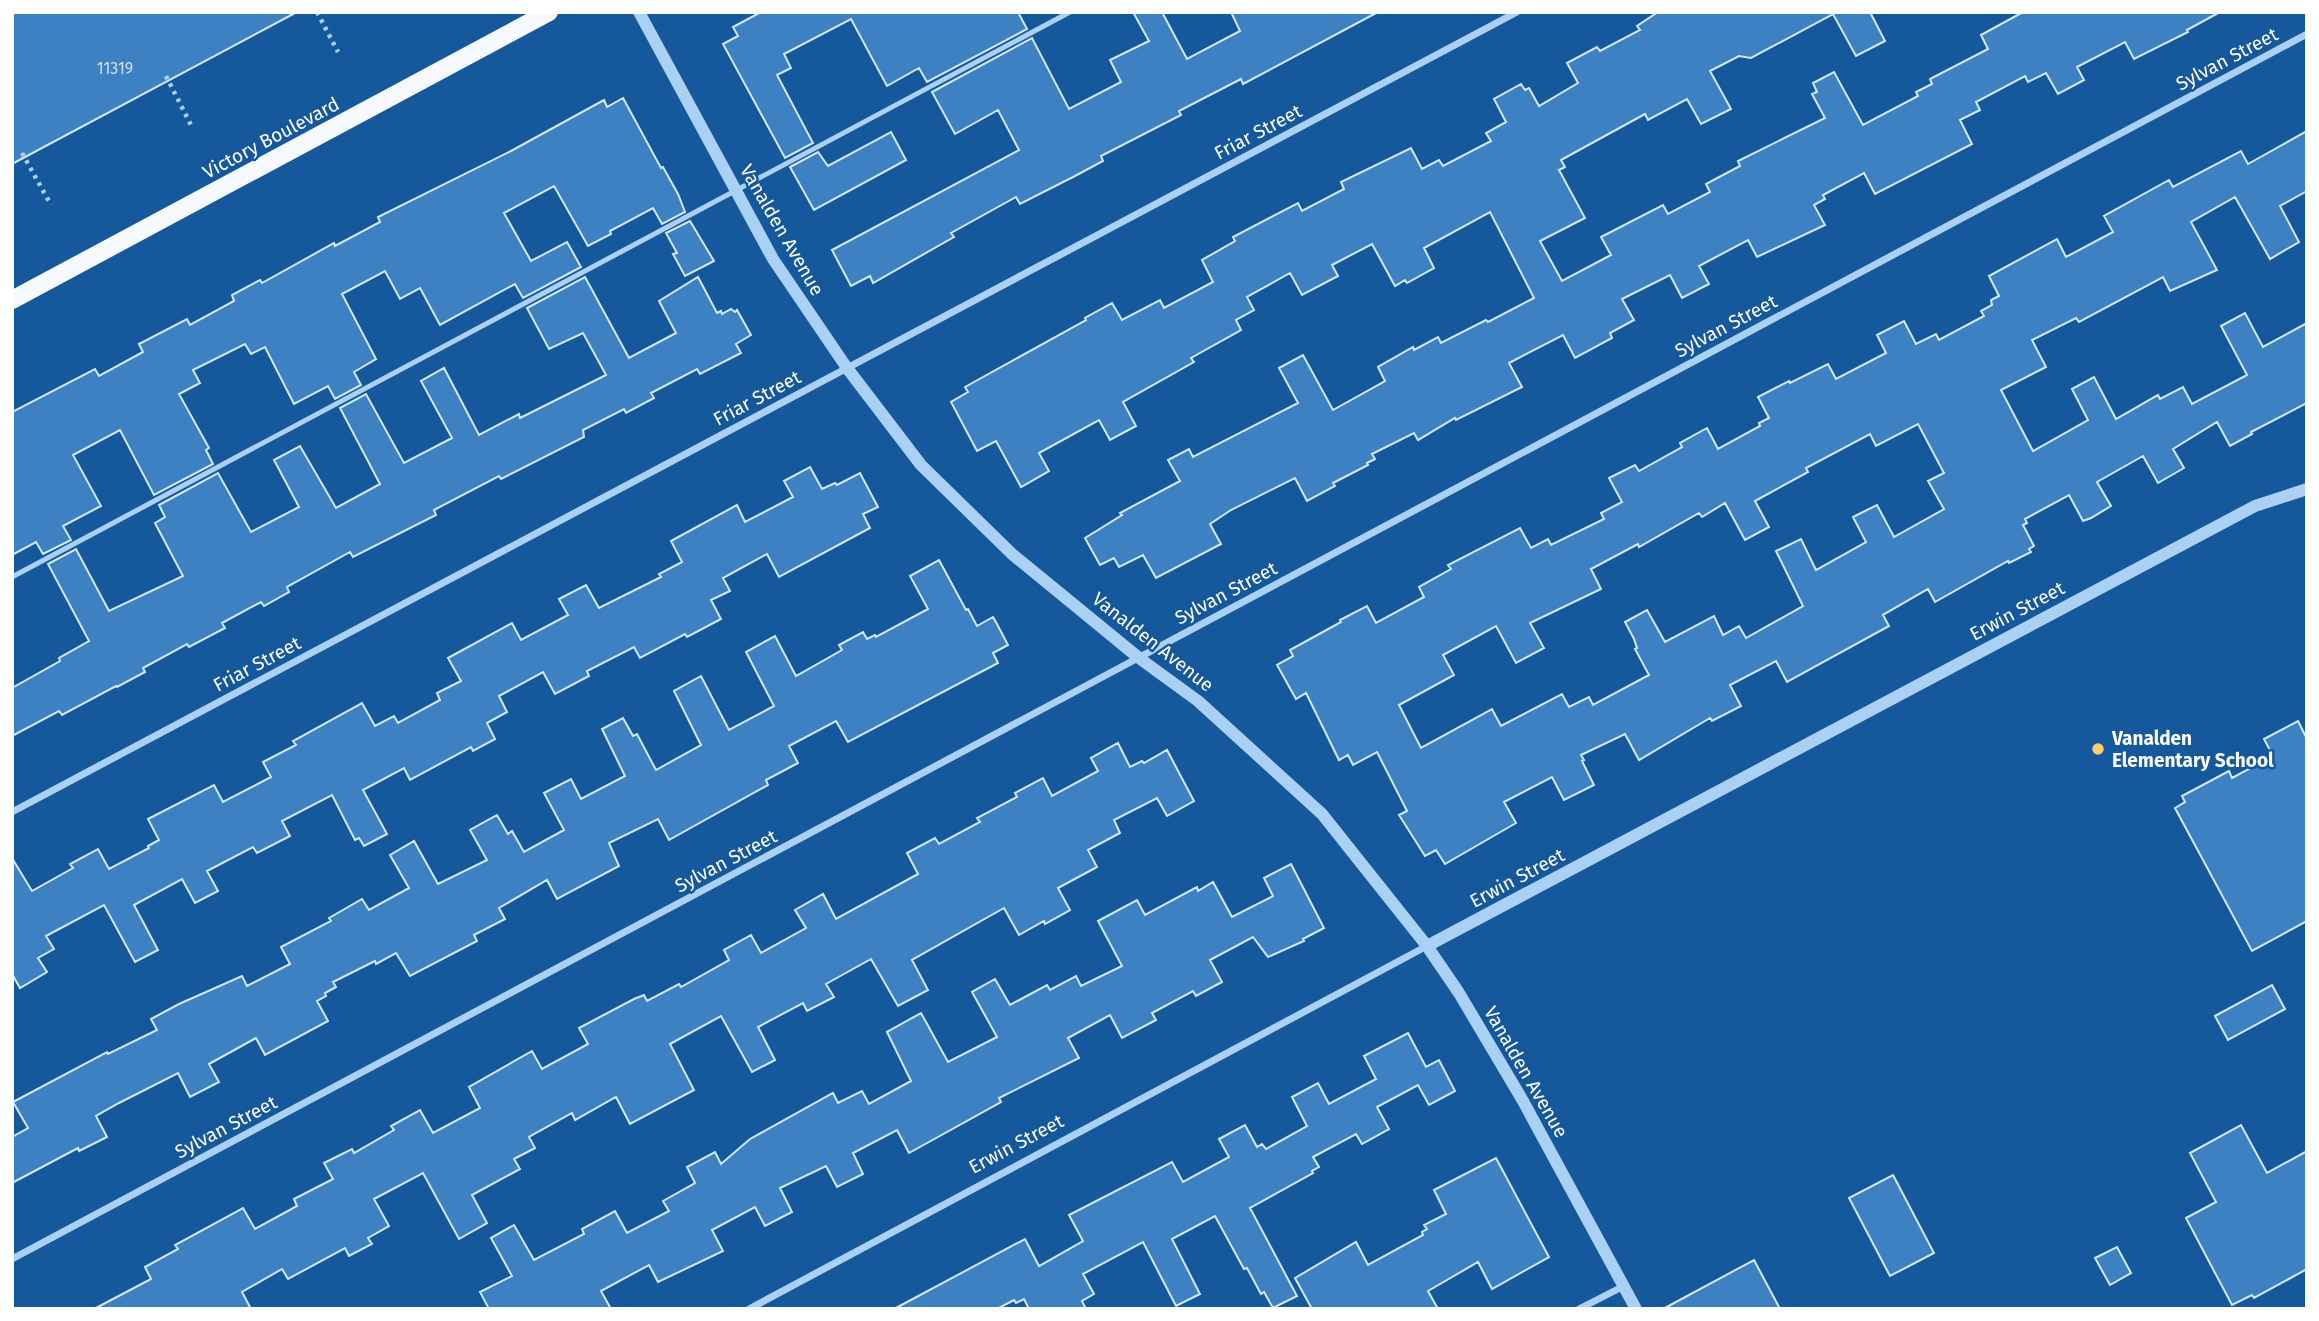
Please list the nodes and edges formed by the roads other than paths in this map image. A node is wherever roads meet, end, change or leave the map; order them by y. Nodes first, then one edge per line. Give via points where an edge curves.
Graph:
1 (549, 12) edge
2 (639, 12) edge
3 (1070, 12) edge
4 (1517, 12) edge
5 (2307, 34) edge
6 (735, 191) junction
7 (12, 300) edge
8 (847, 368) junction
9 (2307, 489) edge
10 (12, 577) edge
11 (1139, 658) junction
12 (12, 812) edge
13 (1427, 946) junction
14 (12, 1259) edge
15 (1624, 1286) junction
16 (749, 1309) edge
17 (1579, 1309) edge
18 (1636, 1309) edge

1 - 7 main road, Victory Boulevard
2 - 6 street, Vanalden Avenue
3 - 6 lane
4 - 8 street, Friar Street
5 - 11 street, Sylvan Street
6 - 8 street, Vanalden Avenue via 773,258
6 - 10 lane
8 - 11 street, Vanalden Avenue via 921,465 1012,554
8 - 12 street, Friar Street
9 - 13 street, Erwin Street via 2255,506
11 - 13 street, Vanalden Avenue via 1198,701 1322,814
11 - 14 street, Sylvan Street
13 - 15 street, Vanalden Avenue via 1523,1101
13 - 16 street, Erwin Street
15 - 17 street
15 - 18 street, Vanalden Avenue

